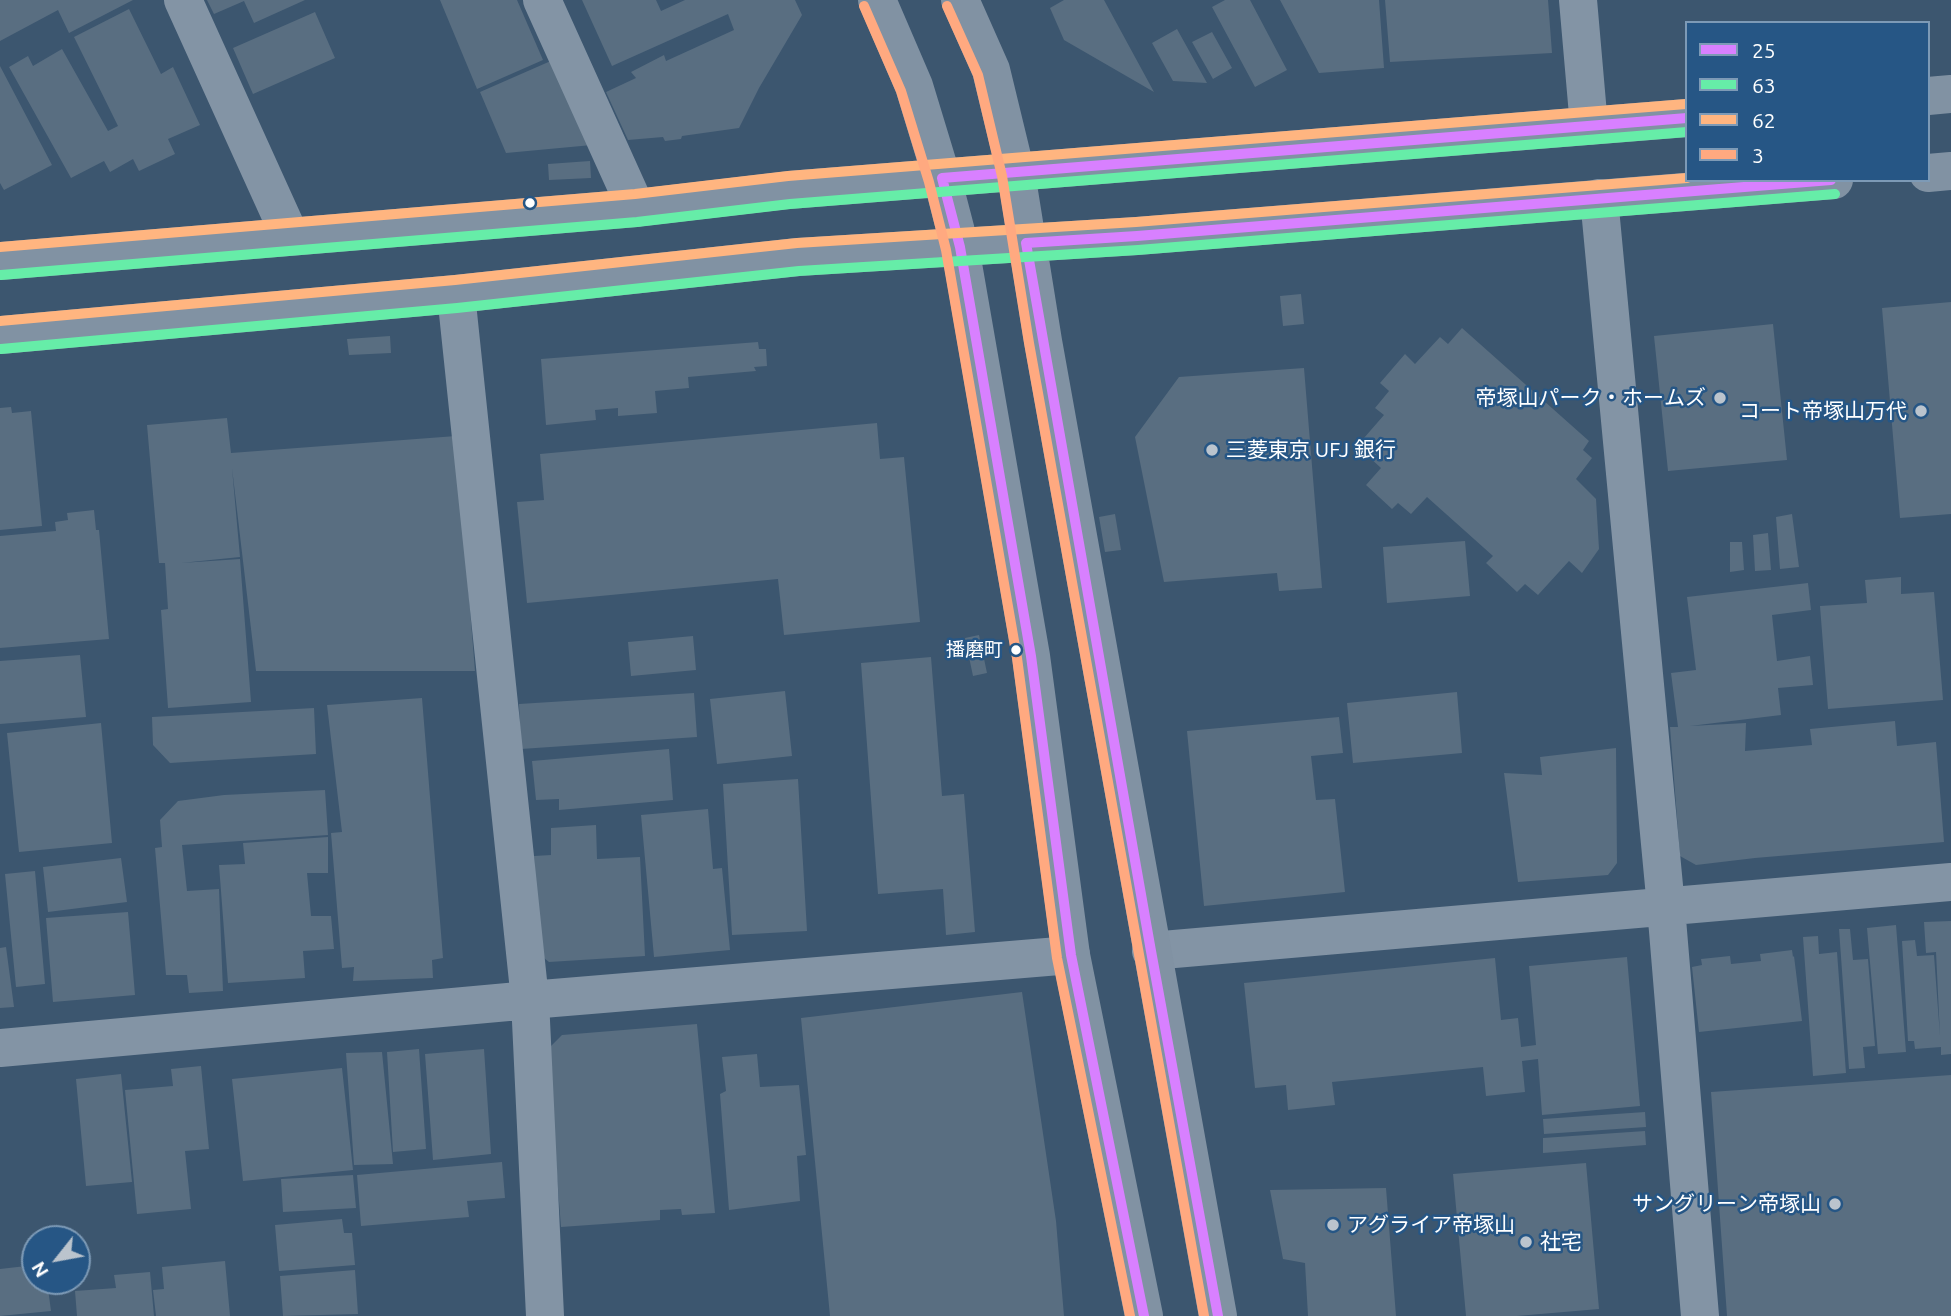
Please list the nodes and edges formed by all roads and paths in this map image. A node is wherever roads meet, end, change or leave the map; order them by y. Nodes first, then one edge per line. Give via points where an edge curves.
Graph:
1 (183, 0) edge
2 (542, 0) edge
3 (877, 0) edge
4 (960, 0) edge
5 (1578, 0) edge
6 (1951, 94) edge
7 (1930, 96) edge
8 (1685, 118) edge
9 (1589, 126) junction
10 (1951, 171) edge
11 (1016, 173) junction
12 (1930, 173) edge
13 (942, 178) junction
14 (1808, 182) edge
15 (1599, 198) junction
16 (636, 208) junction
17 (290, 236) junction
18 (1026, 243) junction
19 (960, 247) junction
20 (0, 261) edge
21 (456, 294) junction
22 (0, 335) edge
23 (1951, 882) edge
24 (1666, 907) junction
25 (1151, 951) junction
26 (1071, 955) junction
27 (530, 1000) junction
28 (0, 1048) edge
29 (545, 1316) edge
30 (1144, 1316) edge
31 (1218, 1316) edge
32 (1700, 1316) edge

1 - 17 street
2 - 16 street
3 - 13 main road via 914,86
4 - 11 main road via 991,70
5 - 9 street
6 - 7 main road
8 - 9 main road
9 - 11 main road
10 - 12 main road
11 - 13 main road
11 - 18 main road
13 - 16 main road
13 - 19 main road
14 - 15 main road
15 - 18 main road
15 - 24 street
16 - 17 main road
17 - 20 main road
18 - 19 main road
18 - 25 main road
19 - 21 main road via 798,257
19 - 26 main road via 1031,656
21 - 22 main road
21 - 27 street
23 - 24 street
24 - 25 street
24 - 32 street
25 - 31 main road
26 - 27 street
26 - 30 main road
27 - 28 street
27 - 29 street

